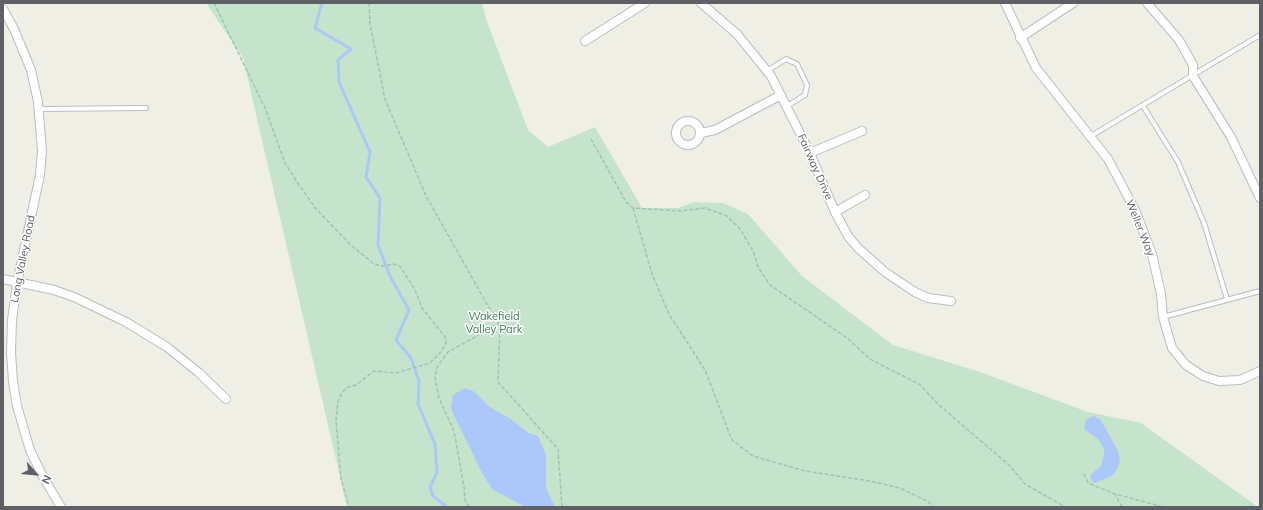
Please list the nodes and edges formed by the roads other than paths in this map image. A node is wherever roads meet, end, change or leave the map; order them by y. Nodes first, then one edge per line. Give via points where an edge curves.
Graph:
1 (645, 3) edge
2 (701, 3) edge
3 (1005, 3) edge
4 (1073, 3) edge
5 (1147, 3) edge
6 (3, 9) edge
7 (1260, 35) edge
8 (1020, 38) junction
9 (585, 41) dead end
10 (767, 71) junction
11 (1193, 76) junction
12 (781, 95) junction
13 (787, 106) junction
14 (1143, 106) junction
15 (146, 108) dead end
16 (38, 109) junction
17 (862, 131) dead end
18 (701, 133) dead end
19 (1091, 136) junction
20 (810, 153) junction
21 (865, 195) dead end
22 (1260, 198) edge
23 (835, 212) junction
24 (3, 279) edge
25 (17, 283) junction
26 (1260, 291) edge
27 (1227, 299) junction
28 (951, 301) dead end
29 (1163, 317) junction
30 (1260, 371) edge
31 (226, 399) dead end
32 (61, 507) edge

1 - 9 street
2 - 10 street, Fairway Drive via 737,34
3 - 8 street, Weller Way
4 - 8 street
5 - 11 street via 1179,40 1193,65
6 - 16 street, Long Valley Road via 31,70
7 - 11 lane
8 - 19 street, Weller Way via 1036,68
10 - 12 street, Fairway Drive
10 - 13 lane via 786,59 797,64 807,85 805,95
11 - 14 lane
11 - 22 street via 1231,138
12 - 13 street, Fairway Drive
12 - 18 street via 715,130
13 - 20 street, Fairway Drive
14 - 19 lane
14 - 27 lane via 1178,162 1201,216
15 - 16 lane
16 - 25 street, Long Valley Road via 42,151 40,175
17 - 20 street
19 - 29 street, Weller Way via 1108,159 1135,210 1152,254
20 - 23 street, Fairway Drive
21 - 23 street
23 - 28 street, Fairway Drive via 848,236 885,272 928,298
24 - 25 street
25 - 31 street via 54,290 74,297 148,334 188,364
25 - 32 street, Long Valley Road via 11,352 17,406 30,450
26 - 27 lane
27 - 29 lane
29 - 30 street, Weller Way via 1172,348 1186,365 1203,376 1219,381 1240,380

